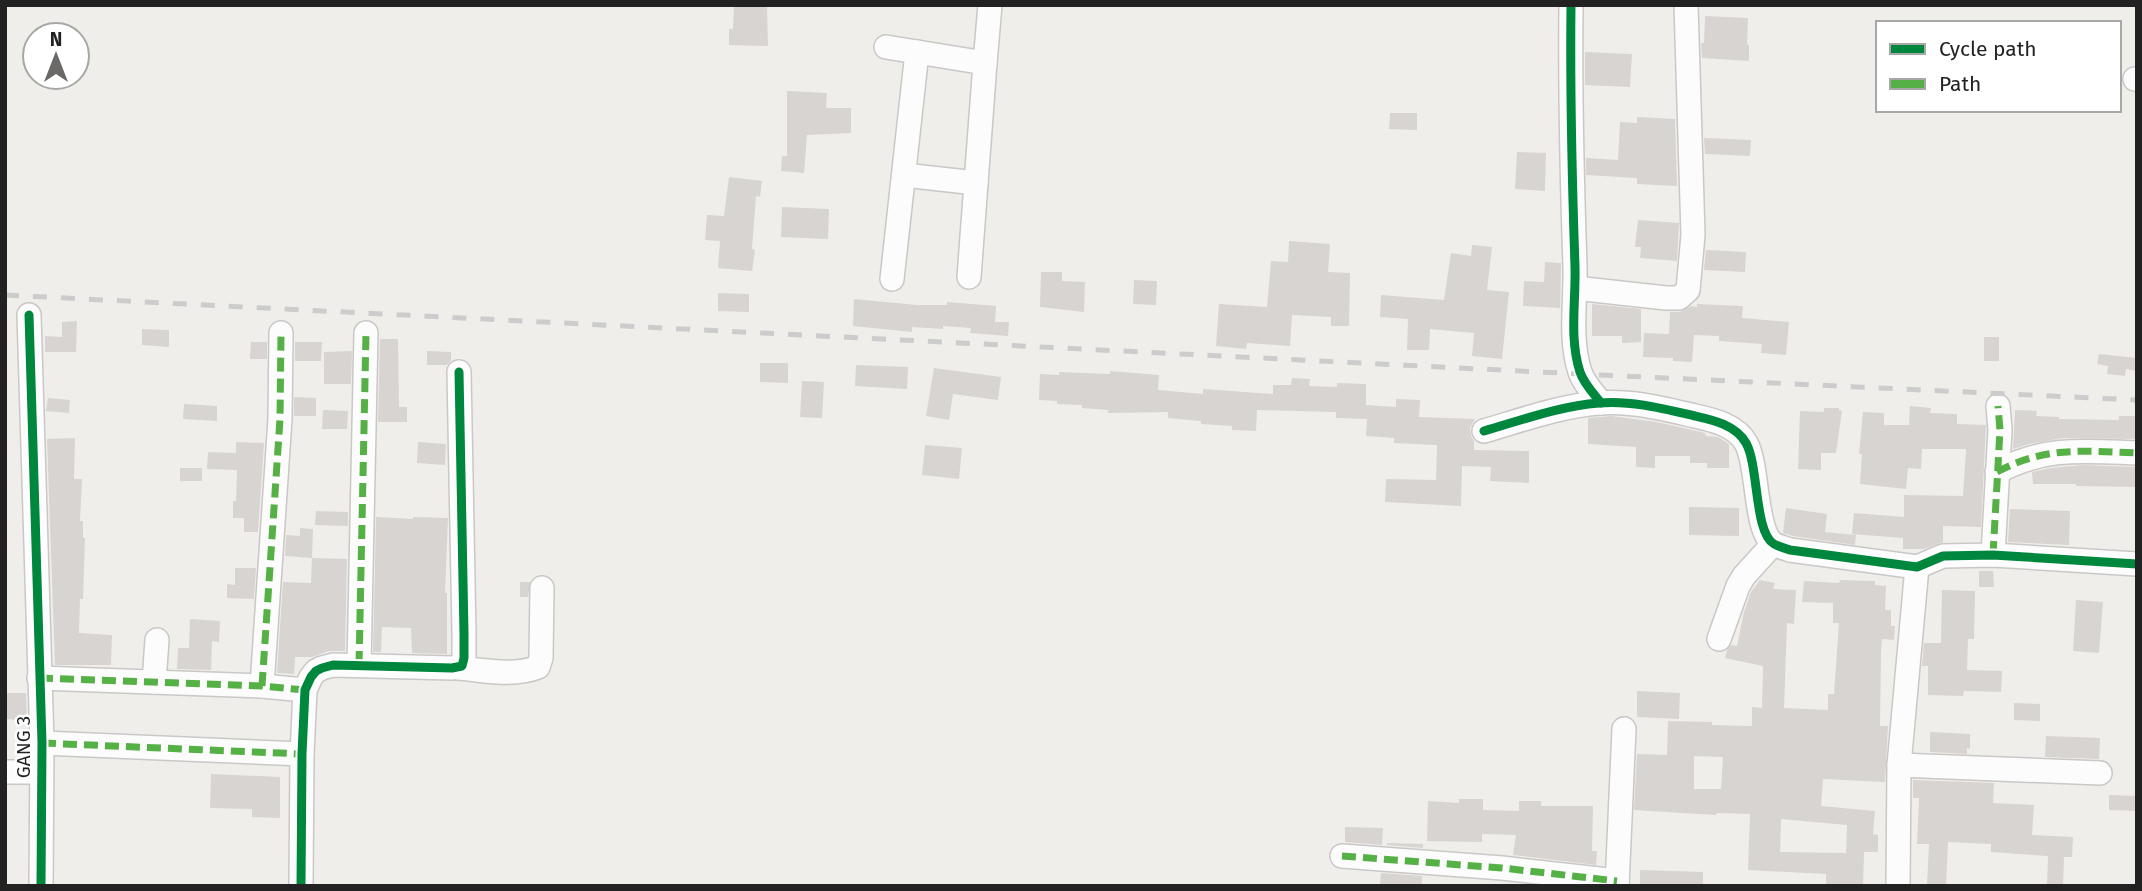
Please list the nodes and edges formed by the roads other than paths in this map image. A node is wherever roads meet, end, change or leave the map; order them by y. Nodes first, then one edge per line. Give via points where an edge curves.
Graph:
1 (990, 5) edge
2 (1571, 5) edge
3 (1686, 5) edge
4 (886, 47) dead end
5 (917, 52) junction
6 (985, 63) junction
7 (904, 175) junction
8 (976, 183) junction
9 (969, 277) dead end
10 (892, 279) dead end
11 (1575, 288) junction
12 (29, 314) dead end
13 (281, 333) dead end
14 (366, 333) dead end
15 (459, 372) dead end
16 (1601, 403) junction
17 (1998, 405) dead end
18 (1485, 431) dead end
19 (2137, 453) edge
20 (1997, 472) junction
21 (1773, 544) junction
22 (1993, 555) junction
23 (2137, 564) edge
24 (1917, 567) junction
25 (542, 588) dead end
26 (1719, 639) dead end
27 (157, 640) dead end
28 (359, 665) junction
29 (458, 668) junction
30 (39, 678) junction
31 (154, 682) junction
32 (262, 686) junction
33 (305, 690) junction
34 (1625, 729) dead end
35 (42, 744) junction
36 (302, 754) junction
37 (1899, 765) junction
38 (5, 772) edge
39 (41, 772) junction
40 (2100, 773) dead end
41 (1342, 856) dead end
42 (1617, 884) edge
43 (41, 886) edge
44 (301, 886) edge
45 (1898, 886) edge

1 - 6 street
2 - 11 street
3 - 11 street via 1693,235 1688,290 1679,298 1666,298
4 - 5 street
5 - 6 street
5 - 7 street
6 - 8 street
7 - 8 street
7 - 10 street
8 - 9 street
11 - 16 street via 1573,333 1580,374
12 - 30 street, GANG 3
13 - 32 street
14 - 28 street
15 - 29 street via 464,658
16 - 18 street via 1557,410
16 - 21 street via 1658,407 1726,425 1741,435 1753,460 1763,530
17 - 20 street
19 - 20 street via 2062,451 2031,457
20 - 22 street
21 - 24 street
21 - 26 street via 1738,586
22 - 23 street
22 - 24 street via 1943,556
24 - 37 street
25 - 29 street via 538,667 512,672
27 - 31 street
28 - 29 street
28 - 33 street via 322,668
30 - 31 street
30 - 35 street, GANG 3
31 - 32 street
32 - 33 street
33 - 36 street
34 - 42 street
35 - 36 street
35 - 39 street, GANG 3
36 - 44 street
37 - 40 street
37 - 45 street
38 - 39 street
39 - 43 street, GANG 3
41 - 42 street via 1502,868

